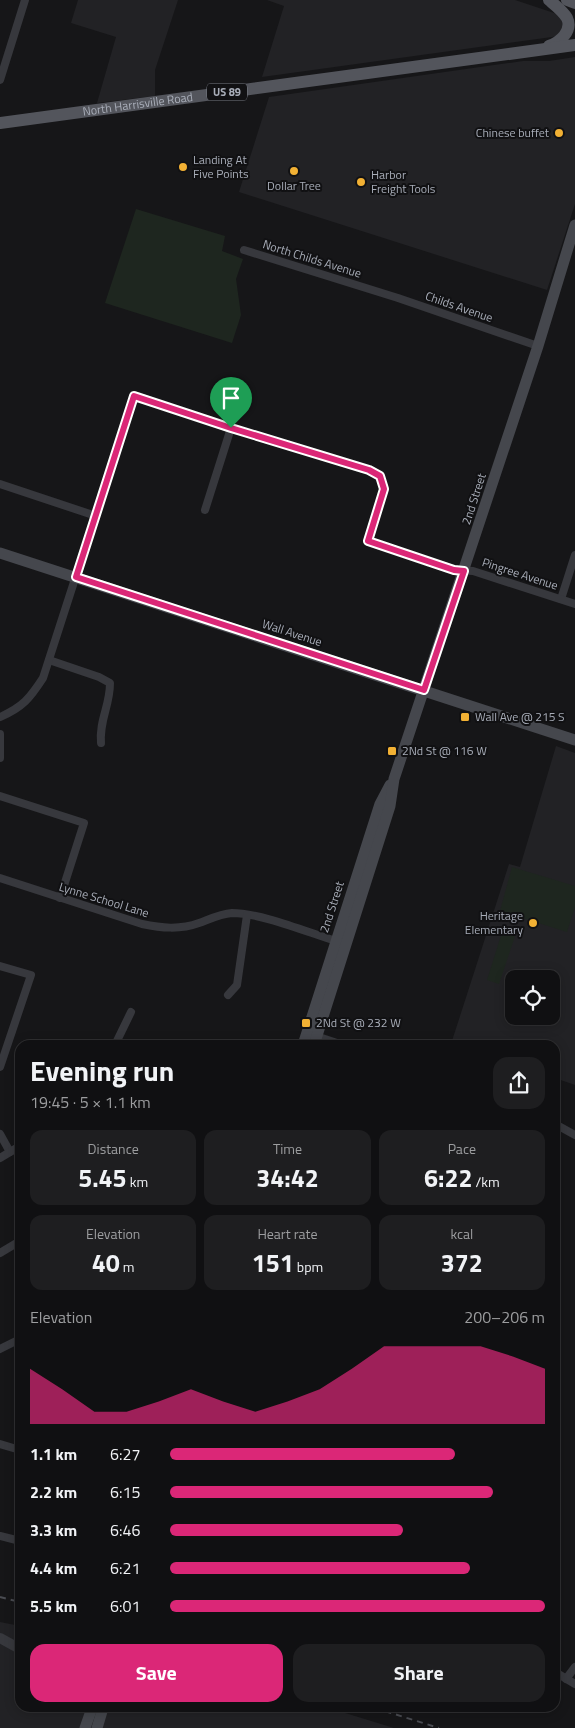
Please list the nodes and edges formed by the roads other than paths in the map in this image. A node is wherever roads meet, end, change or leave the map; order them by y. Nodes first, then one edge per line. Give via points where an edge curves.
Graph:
1 (25, 0) edge
2 (549, 0) edge
3 (567, 0) edge
4 (575, 3) edge
5 (575, 45) edge
6 (532, 51) junction
7 (0, 80) edge
8 (0, 123) edge
9 (575, 225) edge
10 (244, 250) dead end
11 (373, 290) joint
12 (538, 346) junction
13 (231, 428) junction
14 (0, 484) edge
15 (205, 510) dead end
16 (96, 516) junction
17 (0, 553) edge
18 (575, 555) edge
19 (464, 571) junction
20 (76, 577) junction
21 (561, 599) junction
22 (575, 604) edge
23 (48, 660) junction
24 (424, 690) junction
25 (0, 717) edge
26 (0, 734) edge
27 (575, 740) edge
28 (101, 743) dead end
29 (0, 758) edge
30 (0, 796) edge
31 (0, 878) edge
32 (60, 898) junction
33 (247, 915) junction
34 (341, 942) junction
35 (0, 966) edge
36 (228, 995) dead end
37 (131, 1012) dead end
38 (312, 1038) edge
39 (117, 1040) edge
40 (0, 1067) edge
41 (560, 1126) edge
42 (573, 1130) edge
43 (0, 1134) edge
44 (15, 1149) edge
45 (10, 1152) junction
46 (0, 1158) edge
47 (15, 1244) edge
48 (0, 1253) edge
49 (15, 1342) edge
50 (0, 1349) edge
51 (0, 1444) edge
52 (15, 1448) edge
53 (0, 1536) edge
54 (15, 1539) edge
55 (0, 1638) edge
56 (15, 1646) edge
57 (575, 1667) edge
58 (560, 1675) edge
59 (566, 1679) junction
60 (575, 1684) edge
61 (91, 1712) edge
62 (102, 1712) edge
63 (85, 1728) edge
64 (97, 1728) edge

1 - 7 street
2 - 6 main road via 566,17 568,31 554,45
3 - 4 main road
5 - 6 main road, US 89
6 - 8 main road, North Harrisville Road / US 89
9 - 12 main road, 2nd Street
10 - 11 street, North Childs Avenue
11 - 12 street, Childs Avenue
12 - 19 main road, 2nd Street
13 - 15 street
13 - 16 street, Pingree Avenue via 134,396
13 - 19 street, Pingree Avenue via 380,476 384,489 368,541
14 - 16 street
16 - 20 street
17 - 20 main road, Wall Avenue
18 - 21 street
19 - 21 street, Pingree Avenue
19 - 24 main road, 2nd Street
20 - 23 street
20 - 24 main road, Wall Avenue
21 - 22 street, Pingree Avenue
23 - 25 street via 43,678 30,698
23 - 28 street via 110,683 110,696 100,729
24 - 27 main road, Wall Avenue
24 - 34 main road, 2nd Street via 394,779 390,806
26 - 29 street
30 - 32 street via 84,823
31 - 32 street, Lynne School Lane
32 - 33 street, Lynne School Lane via 160,928 178,928 232,913
33 - 34 street, Lynne School Lane
33 - 36 street via 236,984
34 - 38 main road, 2nd Street
35 - 40 street via 31,975
37 - 39 street
41 - 42 street
43 - 45 street
44 - 45 street
45 - 46 street
47 - 48 street
49 - 50 street
51 - 52 street
53 - 54 street
55 - 56 street
57 - 59 street
58 - 59 street
59 - 60 street
61 - 63 main road
62 - 64 main road

